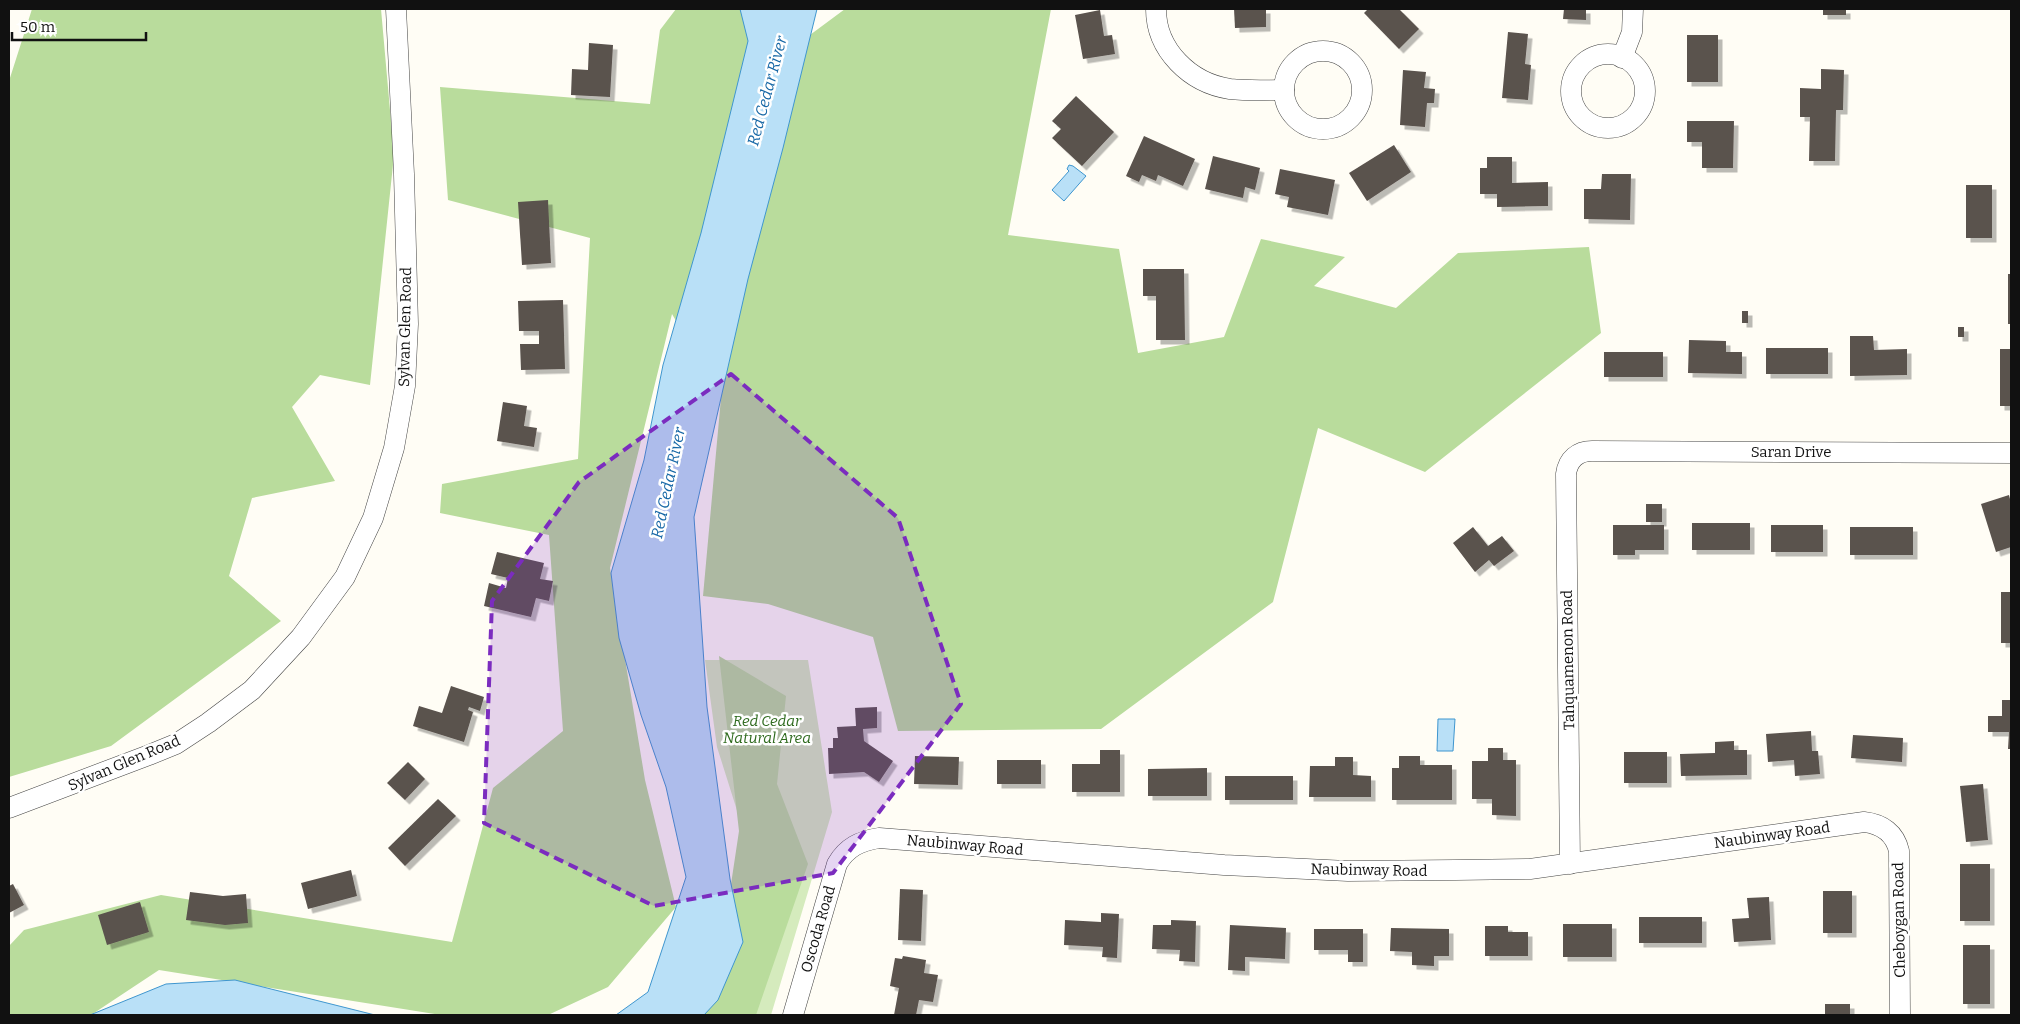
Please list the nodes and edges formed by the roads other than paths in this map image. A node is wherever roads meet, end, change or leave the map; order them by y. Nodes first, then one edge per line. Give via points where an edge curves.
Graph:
1 (396, 9) edge
2 (1156, 9) edge
3 (1633, 9) edge
4 (1622, 58) dead end
5 (1284, 90) dead end
6 (2011, 454) edge
7 (1573, 457) joint
8 (9, 808) edge
9 (1886, 829) joint
10 (851, 847) joint
11 (1570, 864) junction
12 (793, 1015) edge
13 (1900, 1015) edge

1 - 8 street, Sylvan Glen Road via 408,324 405,386 394,448 376,509 345,577 300,637 258,683 208,723 176,744
2 - 5 street via 1157,25 1165,45 1177,61 1196,77 1229,89
3 - 4 street via 1630,41
6 - 7 street, Saran Drive via 1592,451
7 - 11 street, Tahquamenon Road via 1566,474
9 - 11 street, Naubinway Road via 1871,822 1858,822
9 - 13 street, Cheboygan Road via 1899,851
10 - 11 street, Naubinway Road via 879,838 1125,859 1348,871 1530,869
10 - 12 street, Oscoda Road via 837,864

